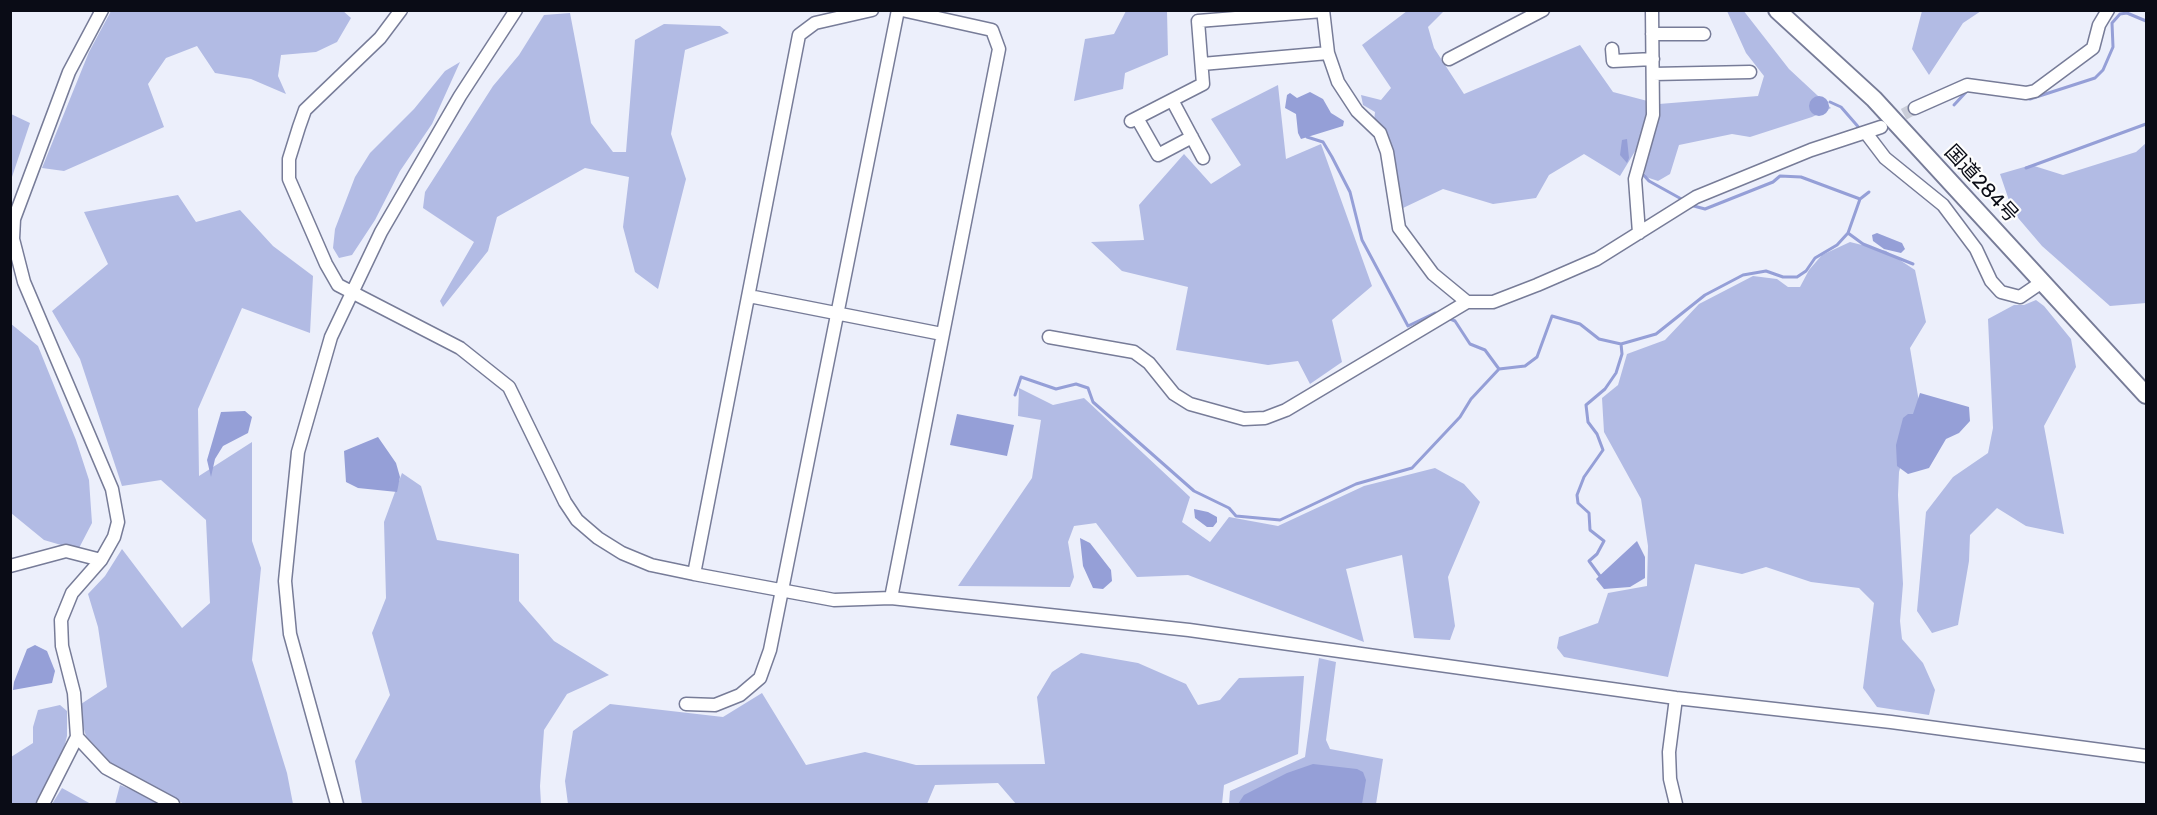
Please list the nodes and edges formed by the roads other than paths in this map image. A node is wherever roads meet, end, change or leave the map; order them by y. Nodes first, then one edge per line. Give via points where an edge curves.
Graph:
1 (102, 10) edge
2 (401, 10) edge
3 (516, 10) edge
4 (872, 10) edge
5 (897, 10) edge
6 (902, 10) edge
7 (1543, 10) edge
8 (1652, 10) edge
9 (1777, 10) edge
10 (2108, 10) edge
11 (1323, 11) edge
12 (1652, 33) junction
13 (1704, 34) dead end
14 (1612, 49) dead end
15 (1328, 53) junction
16 (1449, 59) dead end
17 (1653, 59) junction
18 (1202, 64) junction
19 (1750, 72) dead end
20 (1653, 74) junction
21 (1172, 100) junction
22 (1915, 108) tunnel mouth
23 (1881, 126) tunnel mouth
24 (1866, 133) junction
25 (1192, 137) junction
26 (1203, 158) dead end
27 (1640, 234) junction
28 (2042, 282) junction
29 (354, 292) junction
30 (749, 296) junction
31 (1467, 302) junction
32 (836, 313) junction
33 (942, 333) junction
34 (1049, 336) dead end
35 (2146, 394) edge
36 (101, 560) junction
37 (10, 566) edge
38 (694, 574) junction
39 (783, 590) junction
40 (891, 598) junction
41 (1676, 698) junction
42 (686, 704) dead end
43 (77, 737) junction
44 (2146, 756) edge
45 (43, 804) edge
46 (173, 804) edge
47 (337, 804) edge
48 (1677, 804) edge

1 - 36 street via 69,72 33,164 14,219 13,239 24,282 114,497 116,530
2 - 29 street via 380,38 305,110 289,159 289,179 326,264 338,285
3 - 29 street via 460,96 381,232
4 - 30 street via 815,23 799,35
5 - 32 street
6 - 33 street via 992,30 999,49
7 - 16 street
8 - 12 street
9 - 28 highway, 国道284号 via 1874,99
10 - 22 street via 2093,48 2035,91 1967,85
11 - 15 street
11 - 18 street via 1198,21
12 - 13 street
12 - 17 street
14 - 17 street via 1613,61
15 - 18 street
15 - 31 street via 1338,82 1357,111 1380,133 1387,152 1399,228 1433,274
17 - 20 street
18 - 21 street via 1203,84
19 - 20 street
20 - 27 street via 1653,115 1635,179
21 - 25 street
21 - 25 street via 1134,119 1158,155
23 - 24 street
24 - 27 street via 1811,150 1696,197
24 - 28 street via 1885,158 1943,205 1976,249 1991,281 2001,292 2020,297
25 - 26 street
27 - 31 street via 1597,259 1538,285 1493,302
28 - 35 highway, 国道284号
29 - 38 street via 460,348 509,387 565,502 598,538 651,565
29 - 47 street via 331,337 298,452 285,581 290,634
30 - 32 street
30 - 38 street
31 - 34 street via 1286,410 1265,418 1244,419 1190,404 1174,394 1149,363 1134,352
32 - 33 street
32 - 39 street
33 - 40 street
36 - 37 street via 66,551
36 - 43 street via 72,592 62,620 62,646 74,693
38 - 39 street
39 - 40 street via 834,600
39 - 42 street via 760,678 740,694 715,705
40 - 41 street via 1190,630
41 - 44 street
41 - 48 street via 1669,752
43 - 45 street
43 - 46 street via 106,768

